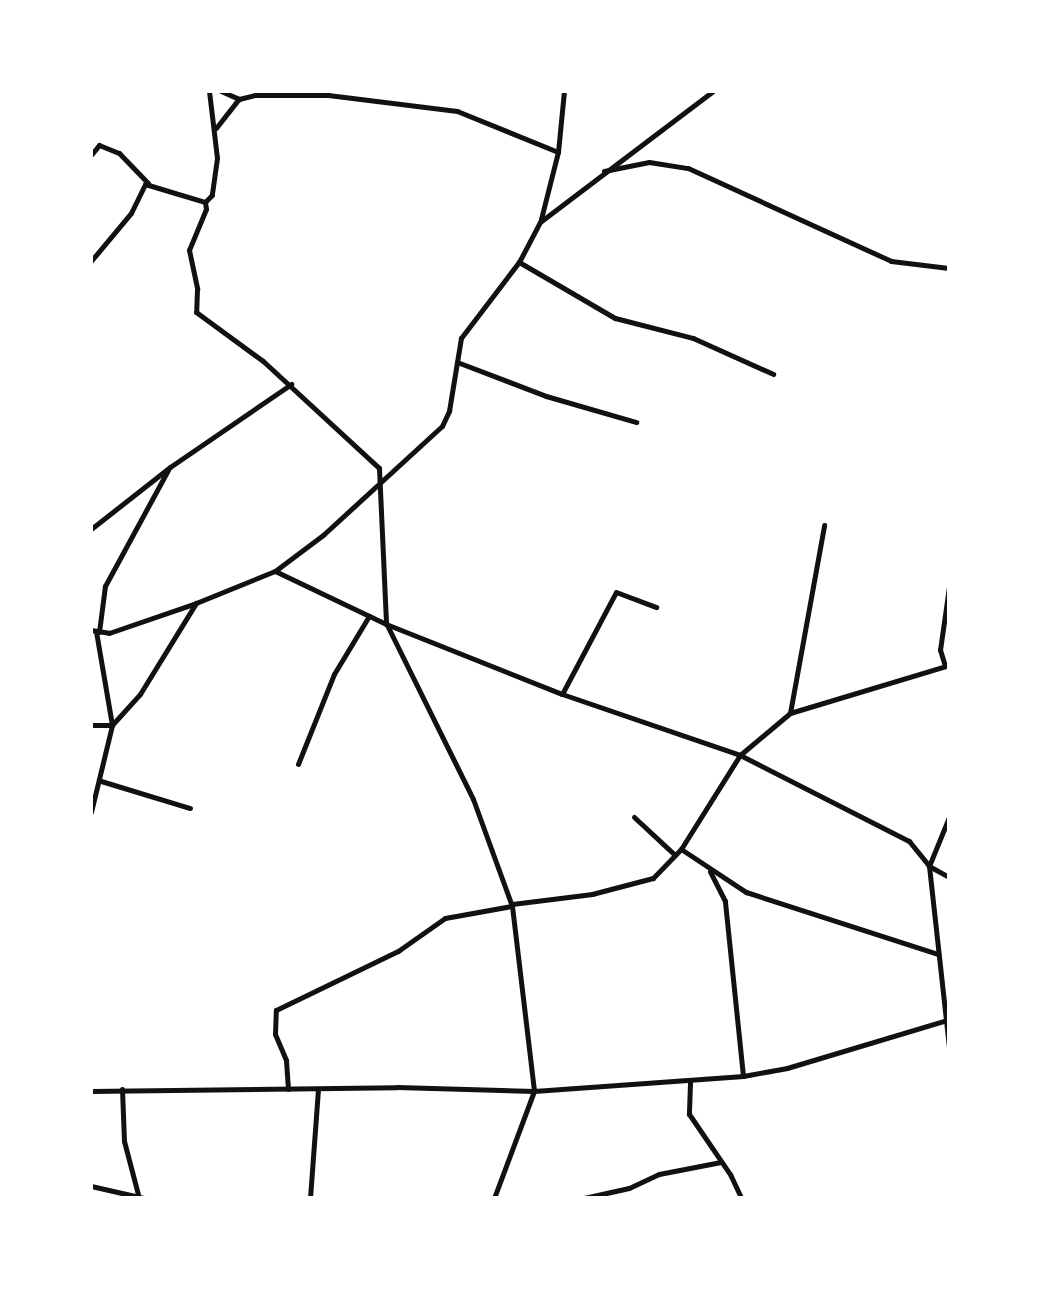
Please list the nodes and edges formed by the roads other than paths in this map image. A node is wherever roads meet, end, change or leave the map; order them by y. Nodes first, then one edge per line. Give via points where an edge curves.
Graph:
1 (209, 91) edge
2 (221, 91) edge
3 (564, 91) edge
4 (713, 91) edge
5 (239, 99) junction
6 (216, 128) junction
7 (558, 152) junction
8 (91, 155) edge
9 (601, 172) junction
10 (148, 183) junction
11 (205, 202) junction
12 (540, 222) junction
13 (91, 261) edge
14 (519, 262) junction
15 (949, 268) edge
16 (457, 362) junction
17 (773, 374) dead end
18 (290, 384) junction
19 (636, 422) dead end
20 (170, 467) junction
21 (382, 480) junction
22 (824, 525) dead end
23 (91, 529) edge
24 (274, 571) junction
25 (949, 587) edge
26 (196, 603) junction
27 (656, 607) dead end
28 (369, 616) junction
29 (386, 624) junction
30 (95, 631) edge
31 (947, 665) edge
32 (562, 694) junction
33 (790, 713) junction
34 (91, 725) edge
35 (112, 725) junction
36 (740, 755) junction
37 (298, 764) dead end
38 (101, 781) junction
39 (190, 808) dead end
40 (91, 812) edge
41 (634, 817) dead end
42 (949, 817) edge
43 (681, 849) junction
44 (675, 855) junction
45 (929, 866) junction
46 (710, 872) junction
47 (949, 877) edge
48 (512, 905) junction
49 (938, 954) junction
50 (944, 1021) junction
51 (948, 1029) edge
52 (949, 1046) edge
53 (743, 1076) junction
54 (690, 1083) junction
55 (122, 1089) junction
56 (318, 1089) junction
57 (288, 1090) junction
58 (91, 1091) edge
59 (534, 1091) junction
60 (721, 1162) junction
61 (91, 1186) edge
62 (140, 1198) edge
63 (310, 1198) edge
64 (494, 1198) edge
65 (584, 1198) edge
66 (741, 1198) edge

1 - 6 street
2 - 5 street
3 - 7 street
4 - 9 street
5 - 6 street
5 - 7 street via 256,94 328,95 457,111
6 - 11 street via 215,180
7 - 12 street
8 - 10 street via 99,145 119,153
9 - 12 street
9 - 15 street via 649,162 688,168 891,261
10 - 11 street
10 - 13 street via 131,213
11 - 18 street via 189,250 197,289 196,312
12 - 14 street
14 - 16 street via 466,328
14 - 17 street via 615,318 694,338
16 - 19 street via 546,396
16 - 21 street via 446,419
18 - 20 street
18 - 21 street via 371,457
20 - 23 street
20 - 30 street via 105,586
21 - 24 street via 323,535
21 - 29 street
22 - 33 street
24 - 26 street
24 - 28 street
24 - 29 street
25 - 31 street via 940,650
26 - 30 street via 139,624
26 - 35 street via 140,694
27 - 32 street via 616,592
28 - 29 street
28 - 37 street via 334,674
29 - 32 street
29 - 48 street via 473,799
30 - 35 street
31 - 33 street
32 - 36 street
33 - 36 street
34 - 35 street
35 - 38 street
36 - 43 street
36 - 45 street via 909,841
38 - 39 street
38 - 40 street
41 - 44 street
42 - 45 street
43 - 44 street
43 - 46 street
44 - 48 street via 644,881
45 - 47 street
45 - 49 street via 939,922
46 - 49 street via 746,892
46 - 53 street via 725,901 726,946
48 - 57 street via 445,918 398,951 276,1010 275,1034 286,1060
48 - 59 street
49 - 50 street
50 - 51 street
50 - 53 street via 787,1068
51 - 52 street
53 - 54 street
54 - 59 street
54 - 60 street via 689,1114
55 - 57 street
55 - 58 street
55 - 62 street via 124,1141
56 - 57 street
56 - 59 street
56 - 63 street
59 - 64 street
60 - 65 street via 659,1174 629,1188
60 - 66 street
61 - 62 street

